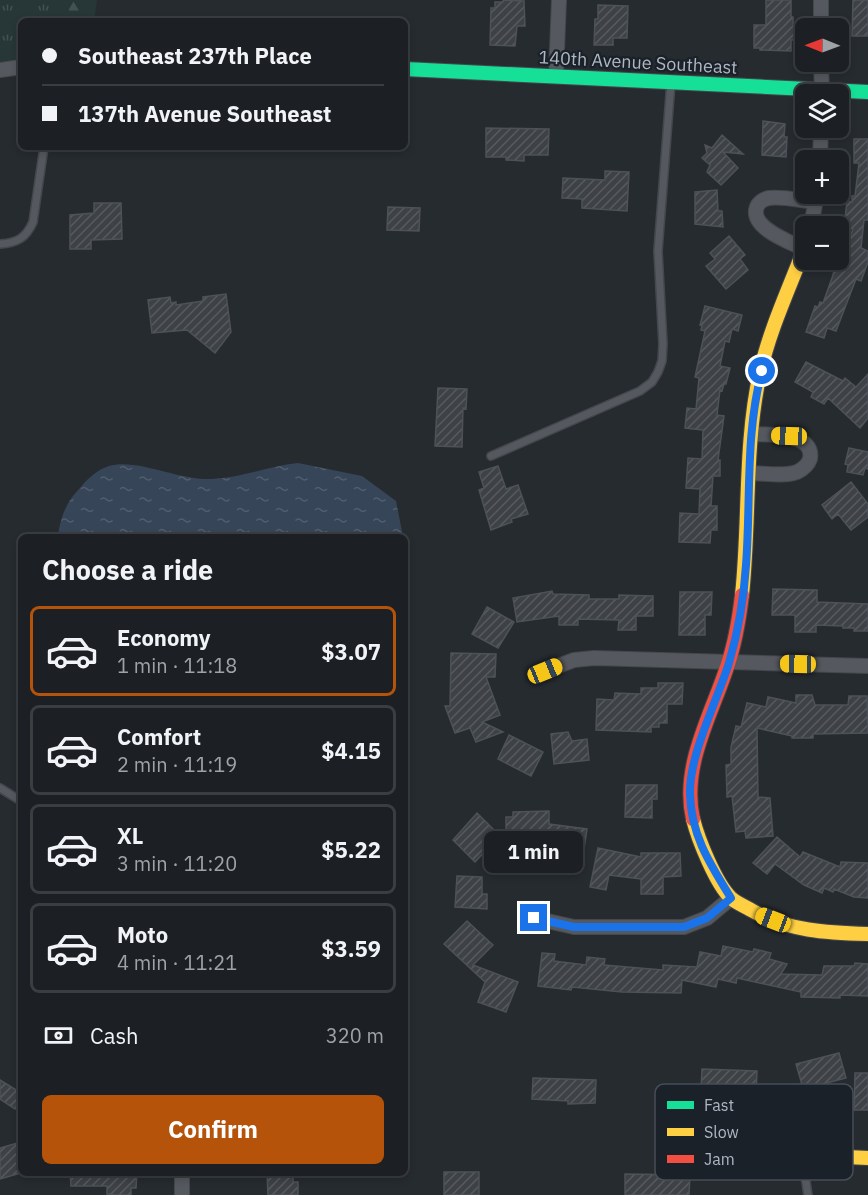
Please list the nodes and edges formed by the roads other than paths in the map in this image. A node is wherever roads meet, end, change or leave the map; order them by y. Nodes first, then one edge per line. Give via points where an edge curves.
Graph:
1 (559, 0) edge
2 (820, 0) edge
3 (821, 18) edge
4 (18, 67) edge
5 (408, 69) edge
6 (0, 70) edge
7 (556, 75) junction
8 (671, 82) junction
9 (795, 90) edge
10 (849, 92) edge
11 (868, 92) edge
12 (44, 150) edge
13 (795, 198) edge
14 (795, 242) edge
15 (0, 244) edge
16 (796, 270) edge
17 (752, 434) junction
18 (491, 456) dead end
19 (750, 473) junction
20 (729, 663) junction
21 (868, 666) edge
22 (545, 671) dead end
23 (0, 788) edge
24 (18, 799) edge
25 (731, 898) junction
26 (534, 918) dead end
27 (868, 934) edge
28 (853, 1158) edge
29 (868, 1158) edge
30 (182, 1176) edge
31 (806, 1180) edge
32 (182, 1195) edge
33 (808, 1195) edge

1 - 7 street
2 - 3 street
4 - 6 street
5 - 7 street, 140th Avenue Southeast
7 - 8 street, 140th Avenue Southeast
8 - 9 street, 140th Avenue Southeast
8 - 18 lane via 658,251 663,344 658,372 640,391
10 - 11 street, 140th Avenue Southeast
12 - 15 lane via 30,229 14,243
13 - 14 street via 767,198 755,212 759,223 772,233
16 - 17 street via 757,388
17 - 19 street
17 - 19 street via 799,439 811,455 808,464 789,474
19 - 20 street via 746,567
20 - 21 street
20 - 22 street via 594,658 574,660
20 - 25 street via 694,760 690,792 693,827
23 - 24 lane
25 - 26 street via 707,918 684,927 574,927
25 - 27 street via 786,926 817,933
28 - 29 street
30 - 32 street
31 - 33 lane

